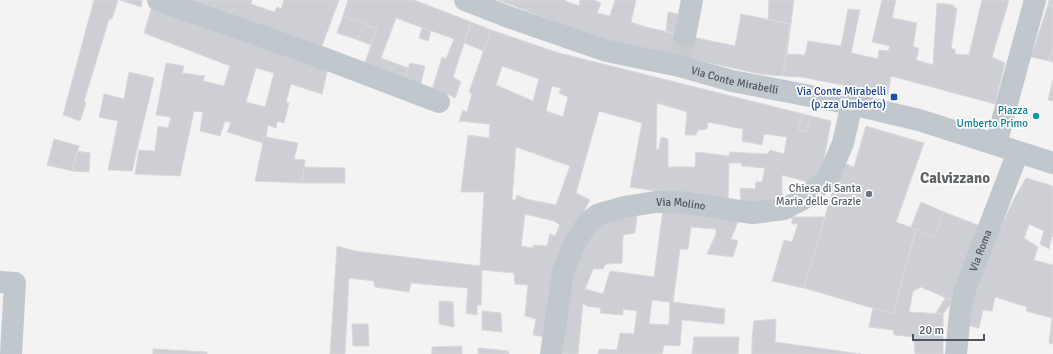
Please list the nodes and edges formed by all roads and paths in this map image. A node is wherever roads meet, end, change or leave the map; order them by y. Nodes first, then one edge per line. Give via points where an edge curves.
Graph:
1 (158, 0) edge
2 (465, 0) edge
3 (692, 0) edge
4 (1035, 0) edge
5 (682, 53) junction
6 (440, 102) dead end
7 (852, 104) junction
8 (996, 144) junction
9 (1018, 152) junction
10 (1053, 163) edge
11 (0, 282) edge
12 (11, 354) edge
13 (551, 354) edge
14 (956, 354) edge

1 - 6 street
2 - 5 street, Via Conte Mirabelli via 607,51
3 - 5 street
4 - 8 street
5 - 7 street, Via Conte Mirabelli via 732,82
7 - 8 street, Via Conte Mirabelli via 919,120
7 - 13 street, Via Molino via 843,143 828,178 805,198 784,209 753,213 679,202 655,202 599,214 588,222 574,244 563,272
8 - 9 street, Via Conte Mirabelli
9 - 10 street, Via Conte Mirabelli
9 - 14 street, Via Roma via 965,290
11 - 12 street via 15,283

